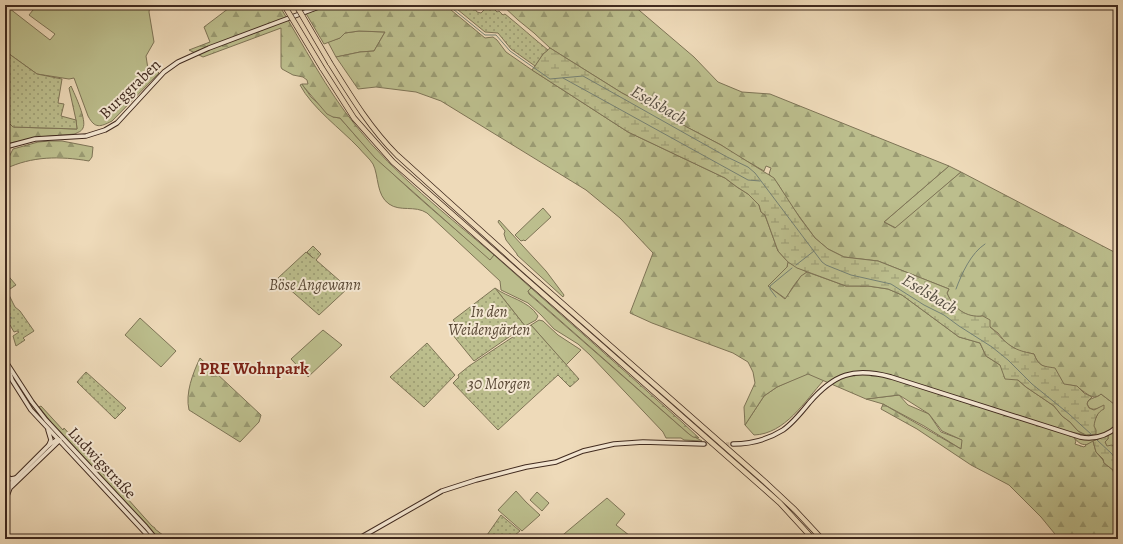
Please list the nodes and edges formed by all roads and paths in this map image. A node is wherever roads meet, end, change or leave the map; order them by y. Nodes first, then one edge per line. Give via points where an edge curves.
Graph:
1 (284, 5) edge
2 (296, 5) edge
3 (324, 5) edge
4 (5, 147) edge
5 (5, 359) edge
6 (6, 365) edge
7 (1118, 426) edge
8 (47, 427) junction
9 (59, 438) junction
10 (704, 444) tunnel mouth
11 (733, 444) tunnel mouth
12 (49, 445) junction
13 (5, 476) edge
14 (16, 478) junction
15 (5, 489) edge
16 (5, 501) edge
17 (7, 539) edge
18 (151, 539) edge
19 (156, 539) edge
20 (358, 539) edge
21 (813, 539) edge
22 (822, 539) edge

1 - 21 highway, bridge via 354,118 393,162 780,503
2 - 22 highway, bridge via 356,104 375,131 404,162 754,471
3 - 4 street, Burggraben via 178,62 164,72 117,123 105,130 86,136 35,139
5 - 6 street
6 - 8 street, Ludwigstraße via 28,406
6 - 9 street, Ludwigstraße
7 - 11 street via 1101,436 1080,437 891,377 859,372 829,384 790,424 777,433 759,441
8 - 9 street, Ludwigstraße
8 - 12 street
9 - 12 street
9 - 16 street via 10,488
9 - 18 street, Ludwigstraße
9 - 19 street, Ludwigstraße via 64,440
10 - 20 street via 614,444 583,451 556,462 530,466 450,487
12 - 14 street
13 - 14 street
14 - 15 street
16 - 17 street

